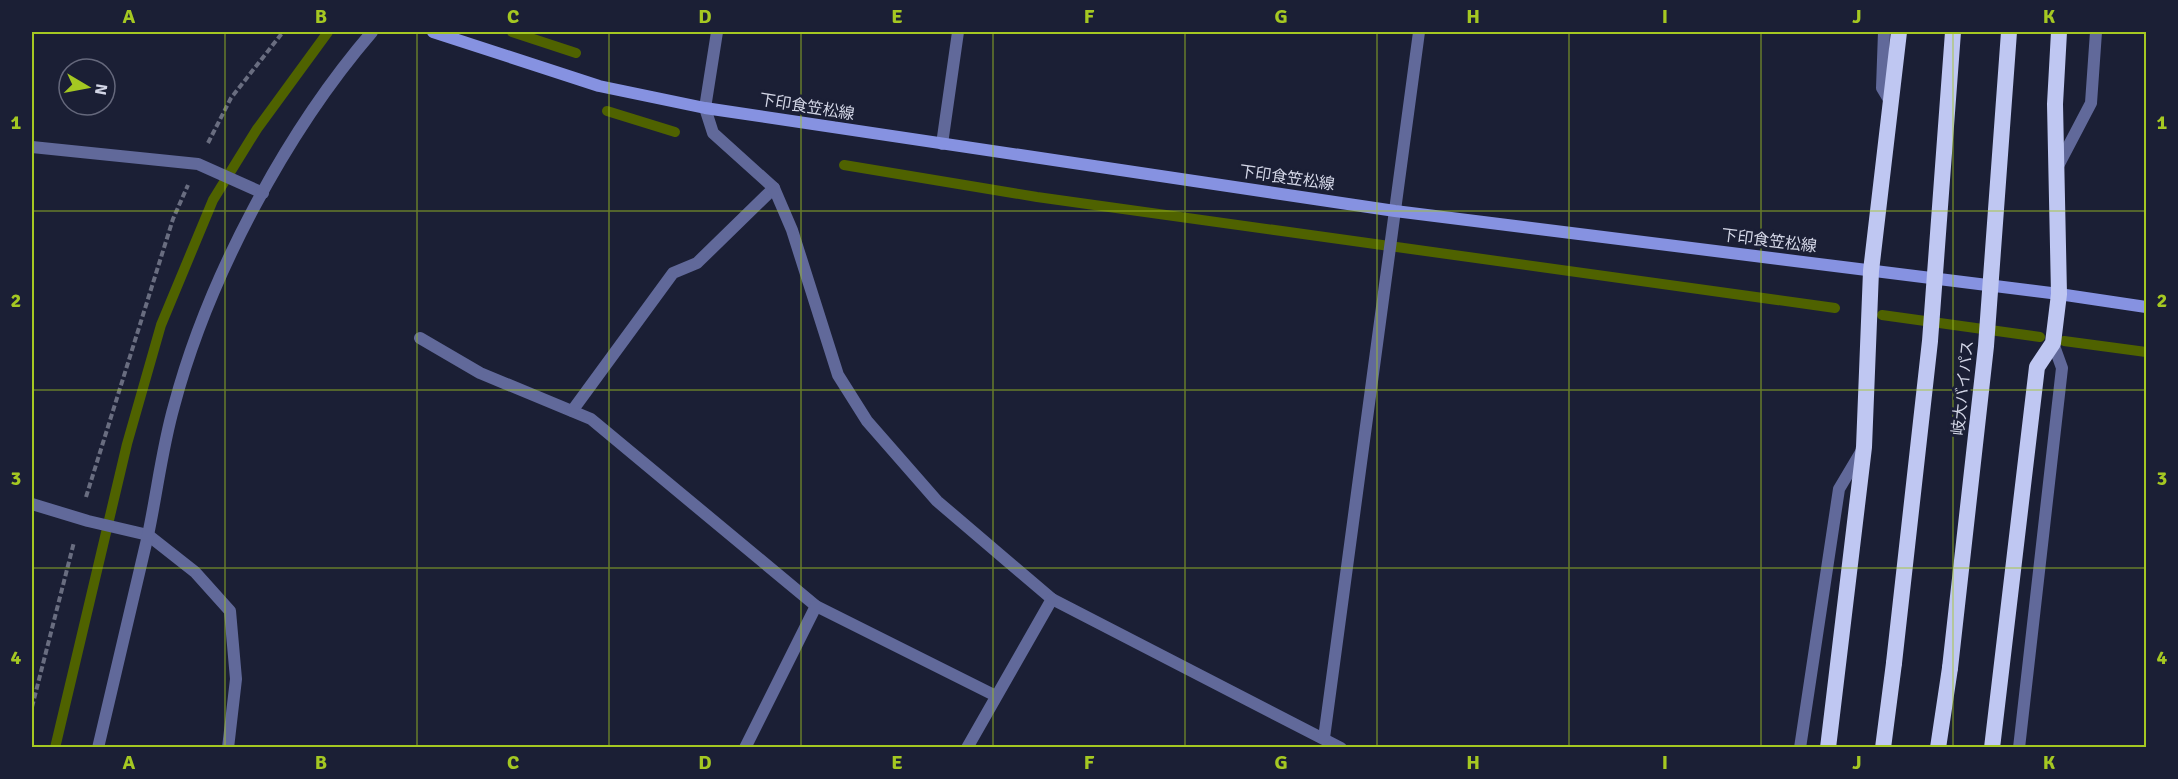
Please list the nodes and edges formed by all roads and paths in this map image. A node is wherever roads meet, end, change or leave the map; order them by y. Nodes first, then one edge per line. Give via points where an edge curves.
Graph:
1 (283, 32) edge
2 (372, 32) edge
3 (433, 32) edge
4 (717, 32) edge
5 (958, 32) edge
6 (1419, 32) edge
7 (1884, 32) edge
8 (1899, 32) edge
9 (1953, 32) edge
10 (2009, 32) edge
11 (2059, 32) edge
12 (2096, 32) edge
13 (1891, 103) junction
14 (705, 108) junction
15 (942, 144) junction
16 (32, 147) edge
17 (198, 164) junction
18 (2056, 169) junction
19 (774, 188) junction
20 (263, 193) junction
21 (1395, 211) junction
22 (1872, 271) junction
23 (2059, 294) junction
24 (2146, 307) edge
25 (420, 338) dead end
26 (2054, 343) junction
27 (572, 411) junction
28 (1864, 447) junction
29 (32, 504) edge
30 (84, 520) junction
31 (148, 535) junction
32 (1052, 599) junction
33 (816, 606) junction
34 (996, 696) junction
35 (32, 707) edge
36 (1324, 738) junction
37 (98, 747) edge
38 (228, 747) edge
39 (745, 747) edge
40 (967, 747) edge
41 (1341, 747) edge
42 (1800, 747) edge
43 (1828, 747) edge
44 (1883, 747) edge
45 (1938, 747) edge
46 (1992, 747) edge
47 (2019, 747) edge

1 - 17 path via 231,98
2 - 20 street via 304,123
3 - 14 main road, 下印食笠松線 via 599,86
4 - 14 street
5 - 15 street
6 - 21 street
7 - 13 street via 1882,88
8 - 13 highway
9 - 44 highway, bridge via 1930,341
10 - 45 highway, 岐大バイパス, bridge via 1986,346
11 - 18 highway
12 - 18 street via 2091,103
13 - 22 highway
14 - 15 main road, 下印食笠松線
14 - 19 street via 713,134
15 - 21 main road, 下印食笠松線
16 - 17 street
17 - 20 street
17 - 30 path via 173,219
18 - 23 highway
19 - 27 street via 697,263 673,273
19 - 32 street via 792,230 838,375 867,421 937,501
20 - 31 street via 202,318 173,407
21 - 22 main road, 下印食笠松線
21 - 36 street
22 - 23 main road, 下印食笠松線
22 - 28 highway
23 - 24 main road, 下印食笠松線
23 - 26 highway
25 - 27 street via 480,373
26 - 46 highway via 2037,368
26 - 47 street via 2062,368
27 - 33 street via 591,419
28 - 42 street via 1839,489
28 - 43 highway
29 - 30 street
30 - 31 street
30 - 35 path
31 - 37 street
31 - 38 street via 195,572 230,611 236,679
32 - 34 street
32 - 36 street
33 - 34 street
33 - 39 street
34 - 40 street
36 - 41 street

